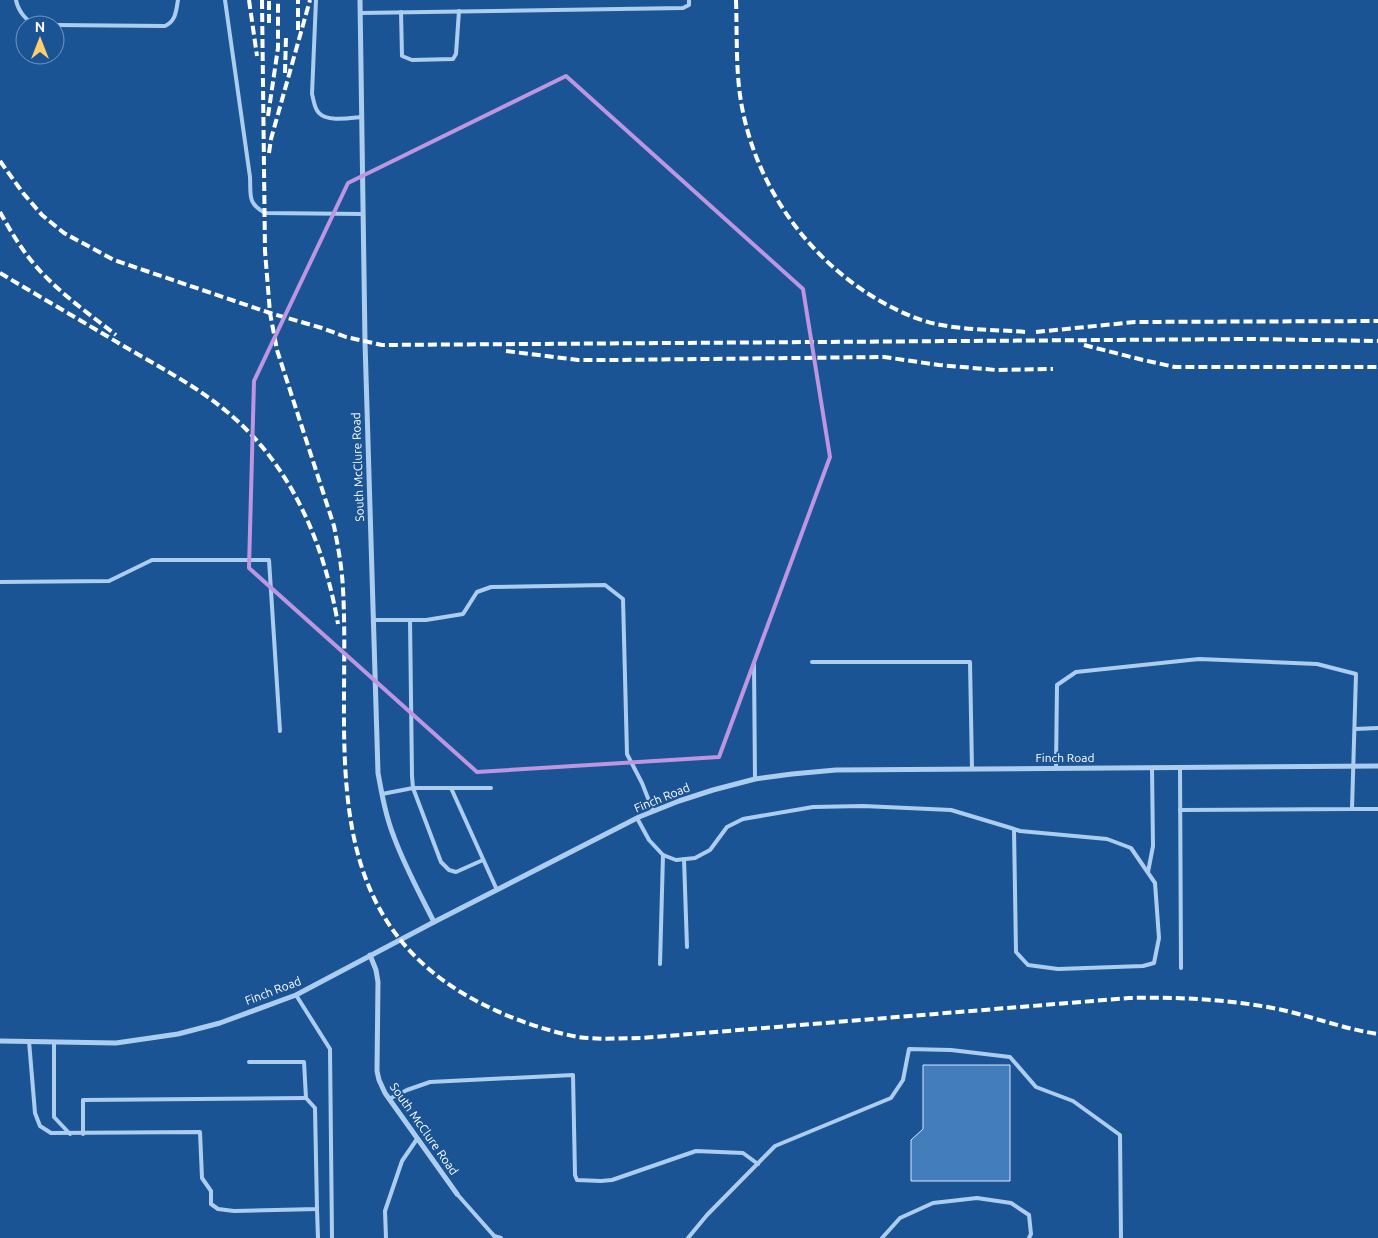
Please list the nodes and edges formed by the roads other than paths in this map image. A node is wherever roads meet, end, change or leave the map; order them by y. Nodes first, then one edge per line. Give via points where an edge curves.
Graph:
1 (16, 0) edge
2 (178, 0) edge
3 (225, 0) edge
4 (316, 0) edge
5 (360, 0) edge
6 (690, 0) edge
7 (459, 11) junction
8 (401, 12) junction
9 (360, 13) junction
10 (24, 15) edge
11 (65, 25) edge
12 (362, 118) junction
13 (363, 214) junction
14 (0, 582) edge
15 (373, 620) junction
16 (410, 620) junction
17 (812, 662) dead end
18 (754, 663) dead end
19 (1378, 728) edge
20 (1355, 729) junction
21 (280, 731) dead end
22 (1378, 766) edge
23 (1354, 767) junction
24 (1056, 768) junction
25 (1152, 768) junction
26 (1180, 768) junction
27 (972, 769) junction
28 (755, 779) junction
29 (413, 788) junction
30 (451, 788) junction
31 (491, 788) dead end
32 (382, 794) junction
33 (1352, 809) junction
34 (1378, 809) edge
35 (1180, 810) junction
36 (653, 811) junction
37 (637, 818) junction
38 (1014, 829) junction
39 (663, 855) junction
40 (684, 859) junction
41 (483, 860) junction
42 (1148, 872) junction
43 (497, 890) junction
44 (434, 922) junction
45 (687, 947) dead end
46 (370, 955) junction
47 (660, 964) dead end
48 (1181, 968) dead end
49 (296, 995) junction
50 (0, 1041) edge
51 (29, 1041) junction
52 (54, 1042) junction
53 (249, 1062) dead end
54 (306, 1098) junction
55 (389, 1099) junction
56 (70, 1134) junction
57 (82, 1134) junction
58 (418, 1139) junction
59 (758, 1164) junction
60 (457, 1194) joint
61 (317, 1209) junction
62 (495, 1237) edge
63 (318, 1238) edge
64 (332, 1238) edge
65 (386, 1238) edge
66 (501, 1238) edge
67 (688, 1238) edge
68 (882, 1238) edge
69 (1029, 1238) edge
70 (1121, 1238) edge

1 - 10 lane
2 - 11 lane via 175,17 165,26
3 - 13 lane via 251,199 255,208 265,213
4 - 12 lane via 312,94 315,107 319,114 328,118
5 - 9 street, South McClure Road
6 - 7 lane via 689,5 683,8
7 - 8 lane
7 - 8 lane via 453,58 412,60 402,56
8 - 9 lane
9 - 12 street, South McClure Road
12 - 13 street, South McClure Road
13 - 15 street, South McClure Road
14 - 21 lane via 109,581 152,560 269,560
15 - 16 lane
15 - 32 street, South McClure Road via 377,753
16 - 29 lane
16 - 36 lane via 463,614 477,592 491,587 605,585 623,599 627,754
17 - 27 lane via 970,662
18 - 28 lane
19 - 20 lane
20 - 23 lane
20 - 24 lane via 1356,674 1317,664 1198,659 1076,672 1057,685
22 - 23 street, Finch Road
23 - 26 street, Finch Road
23 - 33 lane
24 - 25 street, Finch Road
24 - 27 street, Finch Road
25 - 26 street, Finch Road
25 - 42 lane via 1153,846
26 - 35 lane
27 - 28 street, Finch Road via 836,770
28 - 36 street, Finch Road
29 - 30 lane
29 - 32 lane
29 - 41 lane via 446,868 456,872
30 - 31 lane
30 - 41 lane
32 - 44 street, South McClure Road via 397,845
33 - 34 lane
33 - 35 lane
35 - 48 lane
36 - 37 street, Finch Road
37 - 39 lane via 649,840
37 - 43 street, Finch Road
38 - 40 lane via 951,810 813,807 743,819 728,828 710,850 695,858
38 - 42 lane via 1107,839 1131,848
38 - 42 lane via 1016,952 1028,965 1058,969 1154,963 1159,938 1155,883
39 - 40 lane
39 - 47 lane
40 - 45 lane
41 - 43 lane
43 - 44 street, Finch Road
44 - 46 street, Finch Road
46 - 49 street, Finch Road
46 - 55 street, South McClure Road via 378,982 378,1074
49 - 52 street, Finch Road via 220,1023 178,1034 116,1043
49 - 64 lane via 330,1049
50 - 51 street, Finch Road
51 - 52 street, Finch Road
51 - 56 lane via 35,1113 40,1126 51,1133
52 - 56 lane via 54,1117
53 - 54 lane via 304,1062
54 - 57 lane via 82,1100
54 - 61 lane via 315,1108
55 - 58 street, South McClure Road
55 - 59 lane via 430,1082 574,1075 575,1175 579,1181 612,1180 696,1150 743,1153
56 - 57 lane
57 - 61 lane via 200,1132 202,1178 211,1192 211,1204 218,1209
58 - 60 street, South McClure Road
58 - 65 lane via 402,1161 385,1211
59 - 67 lane
59 - 70 lane via 775,1146 891,1098 902,1080 909,1049 1010,1057 1036,1087 1073,1101 1120,1135
60 - 62 lane
61 - 63 lane
62 - 66 lane
68 - 69 lane via 900,1218 933,1203 978,1198 1011,1203 1028,1215

